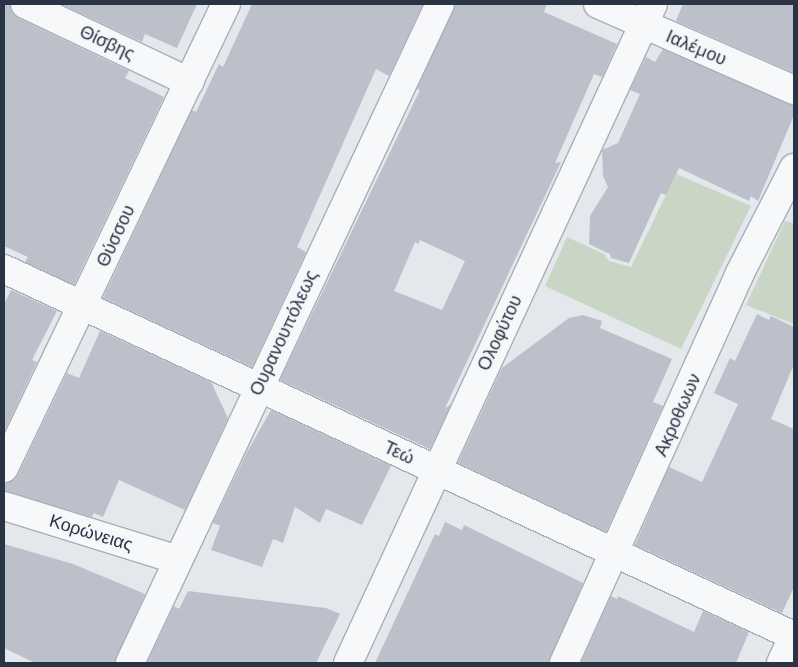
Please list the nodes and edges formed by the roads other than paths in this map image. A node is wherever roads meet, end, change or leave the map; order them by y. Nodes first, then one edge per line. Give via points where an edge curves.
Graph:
1 (24, 4) edge
2 (226, 4) edge
3 (440, 4) edge
4 (598, 4) edge
5 (648, 14) edge
6 (189, 82) junction
7 (794, 90) edge
8 (794, 168) edge
9 (4, 269) edge
10 (84, 306) junction
11 (259, 387) junction
12 (4, 468) edge
13 (437, 470) junction
14 (4, 506) edge
15 (616, 554) junction
16 (178, 560) junction
17 (794, 636) edge
18 (130, 663) edge
19 (348, 663) edge
20 (564, 663) edge
21 (781, 663) edge

1 - 6 street, Θίσβης
2 - 6 street, Θύσσου
3 - 11 street, Ουρανουπόλεως
4 - 5 street, Ιαλέμου
5 - 7 street, Ιαλέμου
5 - 13 street, Ολοφύτου
6 - 10 street, Θύσσου
8 - 15 street, Ακροθωων via 740,272
9 - 10 street, Τεώ
10 - 11 street, Τεώ
10 - 12 street, Θύσσου
11 - 13 street, Τεώ
11 - 16 street, Ουρανουπόλεως
13 - 15 street, Τεώ
13 - 19 street, Ολοφύτου
14 - 16 street, Κορώνειας
15 - 17 street, Τεώ
15 - 20 street, Ακροθωων
16 - 18 street, Ουρανουπόλεως
17 - 21 street

